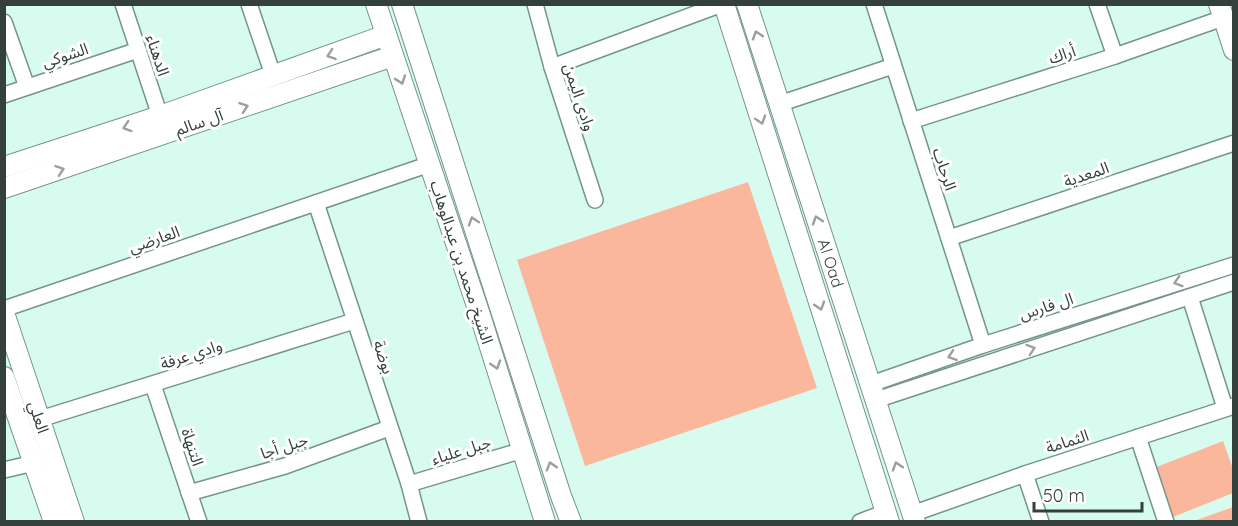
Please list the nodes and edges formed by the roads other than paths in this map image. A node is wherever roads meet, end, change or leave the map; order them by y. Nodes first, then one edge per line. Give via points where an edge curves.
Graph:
1 (123, 4) edge
2 (249, 4) edge
3 (376, 4) edge
4 (402, 4) edge
5 (535, 4) edge
6 (723, 4) edge
7 (747, 4) edge
8 (1097, 4) edge
9 (878, 6) edge
10 (1221, 11) edge
11 (4, 22) edge
12 (386, 35) junction
13 (138, 50) junction
14 (1233, 50) edge
15 (393, 56) junction
16 (1115, 56) junction
17 (893, 66) junction
18 (552, 67) junction
19 (273, 75) junction
20 (27, 87) junction
21 (4, 95) edge
22 (779, 104) junction
23 (160, 116) junction
24 (911, 121) junction
25 (1233, 143) edge
26 (430, 164) junction
27 (4, 167) edge
28 (4, 188) edge
29 (595, 200) dead end
30 (316, 203) junction
31 (949, 238) junction
32 (487, 264) junction
33 (1233, 265) edge
34 (465, 272) junction
35 (1233, 282) edge
36 (1190, 297) junction
37 (4, 311) edge
38 (354, 321) junction
39 (983, 345) junction
40 (4, 377) edge
41 (153, 385) junction
42 (873, 392) junction
43 (1229, 407) edge
44 (40, 419) junction
45 (389, 428) junction
46 (1138, 437) junction
47 (523, 450) junction
48 (34, 463) junction
49 (4, 470) edge
50 (1025, 474) junction
51 (409, 484) junction
52 (189, 493) junction
53 (888, 517) edge
54 (914, 518) edge
55 (54, 522) edge
56 (74, 522) edge
57 (199, 522) edge
58 (419, 522) edge
59 (545, 522) edge
60 (571, 522) edge
61 (860, 522) edge
62 (1041, 522) edge
63 (1166, 522) edge

1 - 13 street, الدهناء
2 - 19 street
3 - 12 street, الشيخ محمد بن عبدالوهاب
32 -> 4 street, الشيخ محمد بن عبدالوهاب
5 - 18 street, وادى اليمن
6 - 18 street
6 -> 53 street, Al Oad
22 -> 7 street, Al Oad
8 - 16 street
9 - 17 street, الرحاب
10 - 14 street
10 - 16 street, أراك
11 - 20 street
12 - 15 street, الشيخ محمد بن عبدالوهاب
12 -> 19 street, آل سالم
13 - 20 street, الشوكي
13 - 23 street, الدهناء
15 -> 26 street, الشيخ محمد بن عبدالوهاب
28 -> 15 street, آل سالم
16 - 24 street, أراك
17 - 22 street
17 - 24 street, الرحاب
18 - 29 street, وادى اليمن
19 - 23 street, آل سالم
20 - 21 street, الشوكي
42 -> 22 street, Al Oad
23 -> 27 street, آل سالم
24 - 31 street, الرحاب
25 - 31 street, المعدية
26 - 30 street, العارضي
26 - 34 street, الشيخ محمد بن عبدالوهاب
30 - 37 street, العارضي
30 - 38 street, بوضة
31 - 39 street, الرحاب
32 - 34 street
60 -> 32 street, الشيخ محمد بن عبدالوهاب
33 -> 39 street, ال فارس
34 -> 47 street, الشيخ محمد بن عبدالوهاب
35 - 36 street
42 -> 36 street
36 - 43 street
37 - 44 street, العلي
38 - 41 street, وادي عرفة
38 - 45 street, بوضة
39 -> 42 street, ال فارس
40 - 48 street, العلي
41 - 44 street, وادي عرفة
41 - 52 street, التنهاة
54 -> 42 street, Al Oad
43 - 46 street, الثمامة
44 - 56 street, العلي
45 - 51 street, بوضة
45 - 52 street, جبل أجا via 285,466
46 - 50 street, الثمامة
46 - 63 street
47 - 51 street, جبل علياء
47 - 59 street, الشيخ محمد بن عبدالوهاب
48 - 49 street
48 - 55 street, العلي
50 - 54 street, الثمامة
50 - 62 street
51 - 58 street, بوضة
52 - 57 street, التنهاة
53 - 61 street

